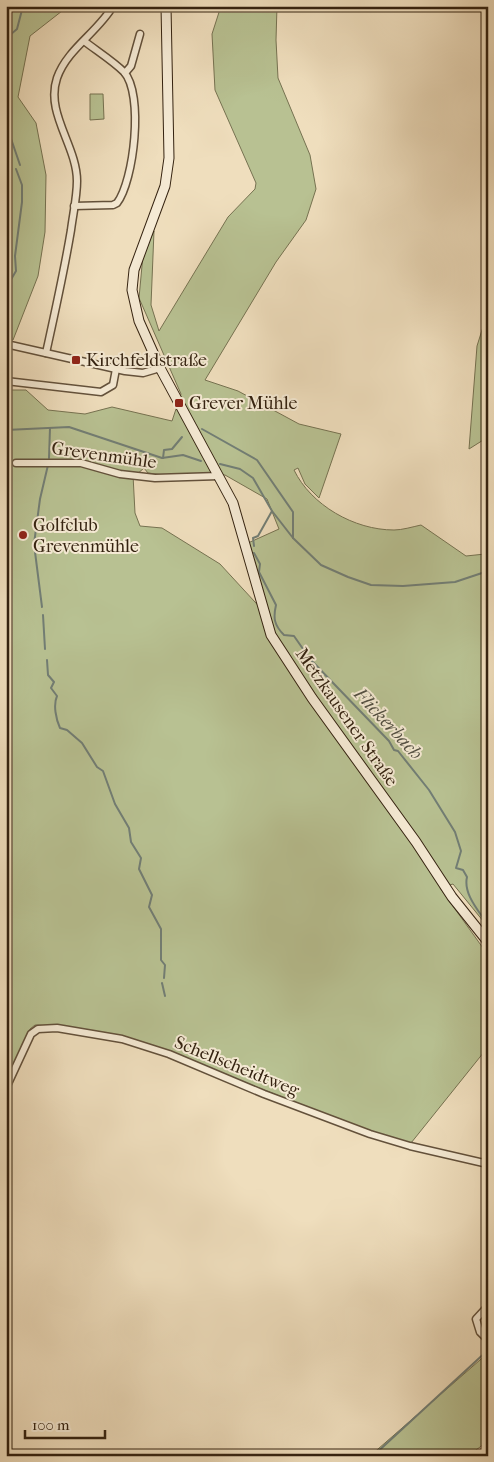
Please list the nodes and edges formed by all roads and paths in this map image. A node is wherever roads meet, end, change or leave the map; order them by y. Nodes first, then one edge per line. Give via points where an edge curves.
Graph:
1 (113, 6) edge
2 (166, 6) edge
3 (140, 34) dead end
4 (84, 41) junction
5 (125, 72) junction
6 (74, 206) junction
7 (6, 344) edge
8 (46, 353) junction
9 (160, 368) junction
10 (116, 369) junction
11 (6, 381) edge
12 (16, 463) dead end
13 (219, 476) junction
14 (488, 942) edge
15 (6, 1088) edge
16 (488, 1164) edge
17 (488, 1306) edge
18 (488, 1340) edge

1 - 4 street
2 - 9 main road, Metzkausener Straße via 168,167 160,199 137,258 132,290 139,321
3 - 5 street via 132,66
4 - 5 street
4 - 6 street via 58,75 55,96 77,179
5 - 6 street via 134,94 134,150 122,194 113,206
6 - 8 street via 62,284
7 - 8 street
8 - 10 street
9 - 10 street via 143,372
9 - 13 main road, Metzkausener Straße
10 - 11 street via 113,385 101,392
12 - 13 street, Grevenmühle via 81,463 120,474 155,478
13 - 14 main road, Metzkausener Straße via 237,514 271,635 452,897
15 - 16 street, Schellscheidtweg via 31,1034 38,1029 57,1028 122,1039 370,1134
17 - 18 street via 476,1319 480,1332

